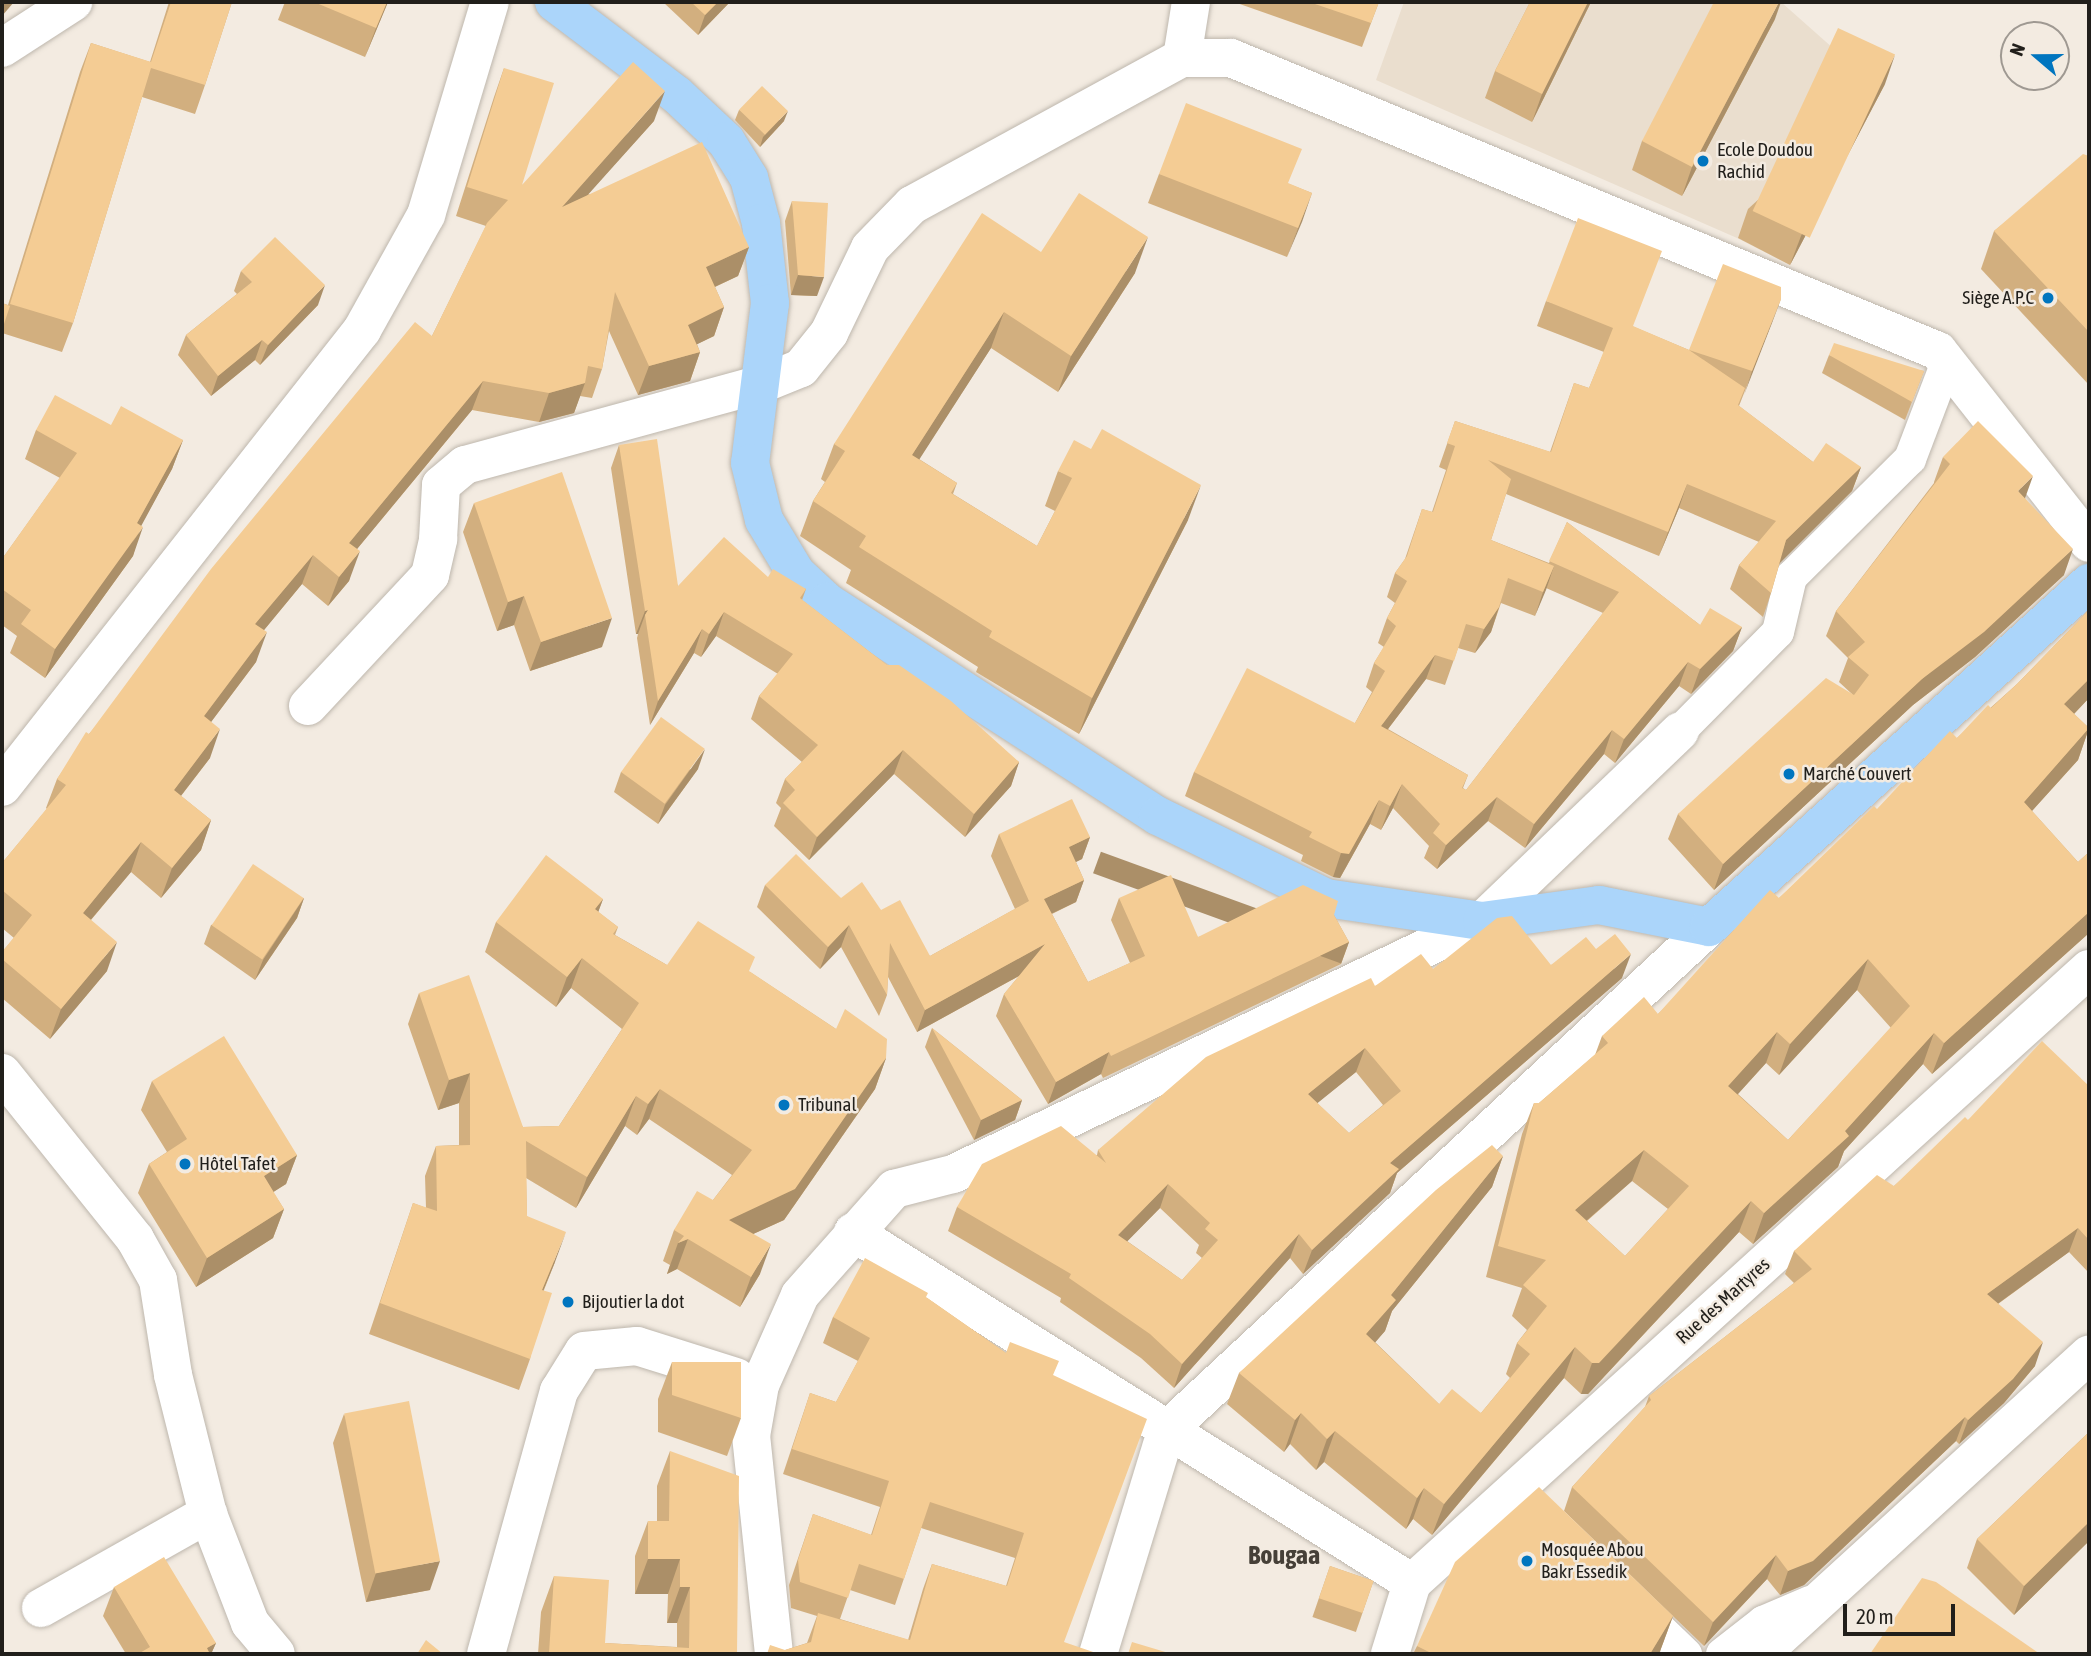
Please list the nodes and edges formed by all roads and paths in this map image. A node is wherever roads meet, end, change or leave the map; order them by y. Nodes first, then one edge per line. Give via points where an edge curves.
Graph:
1 (73, 2) edge
2 (490, 2) edge
3 (554, 2) edge
4 (1191, 2) edge
5 (2, 48) edge
6 (1182, 58) junction
7 (1947, 362) junction
8 (762, 384) junction
9 (2089, 543) edge
10 (2089, 583) edge
11 (308, 706) dead end
12 (1680, 731) joint
13 (2, 787) edge
14 (1482, 921) junction
15 (1709, 927) junction
16 (2089, 969) edge
17 (2, 1073) edge
18 (853, 1232) junction
19 (2089, 1355) edge
20 (760, 1385) junction
21 (1166, 1431) junction
22 (208, 1514) junction
23 (1412, 1583) junction
24 (1616, 1586) edge
25 (1824, 1597) junction
26 (41, 1608) dead end
27 (276, 1654) edge
28 (486, 1654) edge
29 (774, 1654) edge
30 (1098, 1654) edge
31 (1390, 1654) edge
32 (1686, 1654) edge
33 (1722, 1654) edge
34 (1761, 1654) edge

1 - 5 street
2 - 13 street via 426,215 362,330
3 - 8 main road via 677,95 726,141 749,178 761,223 770,303
4 - 6 street
6 - 7 street via 1231,58 1938,351
6 - 8 street via 912,205 870,248 829,333 802,368
7 - 9 street
7 - 12 street via 1910,459 1791,578 1778,632
8 - 11 street via 465,465 441,485 438,539 430,575
8 - 14 main road via 750,463 764,520 796,573 827,601 1158,816 1326,898
10 - 15 main road
12 - 14 street
14 - 15 main road via 1599,905
14 - 18 street via 953,1174 894,1189
15 - 21 street
16 - 23 street, Rue des Martyres via 1525,1499
17 - 22 street via 135,1239 158,1280 173,1375
18 - 20 street via 800,1295
18 - 21 street
19 - 25 street
20 - 28 street via 637,1346 584,1352 559,1391
20 - 29 street via 751,1436
21 - 23 street
21 - 30 street
22 - 26 street
22 - 27 street via 250,1623
23 - 31 street
24 - 32 street
25 - 33 street via 1763,1622
25 - 34 street

